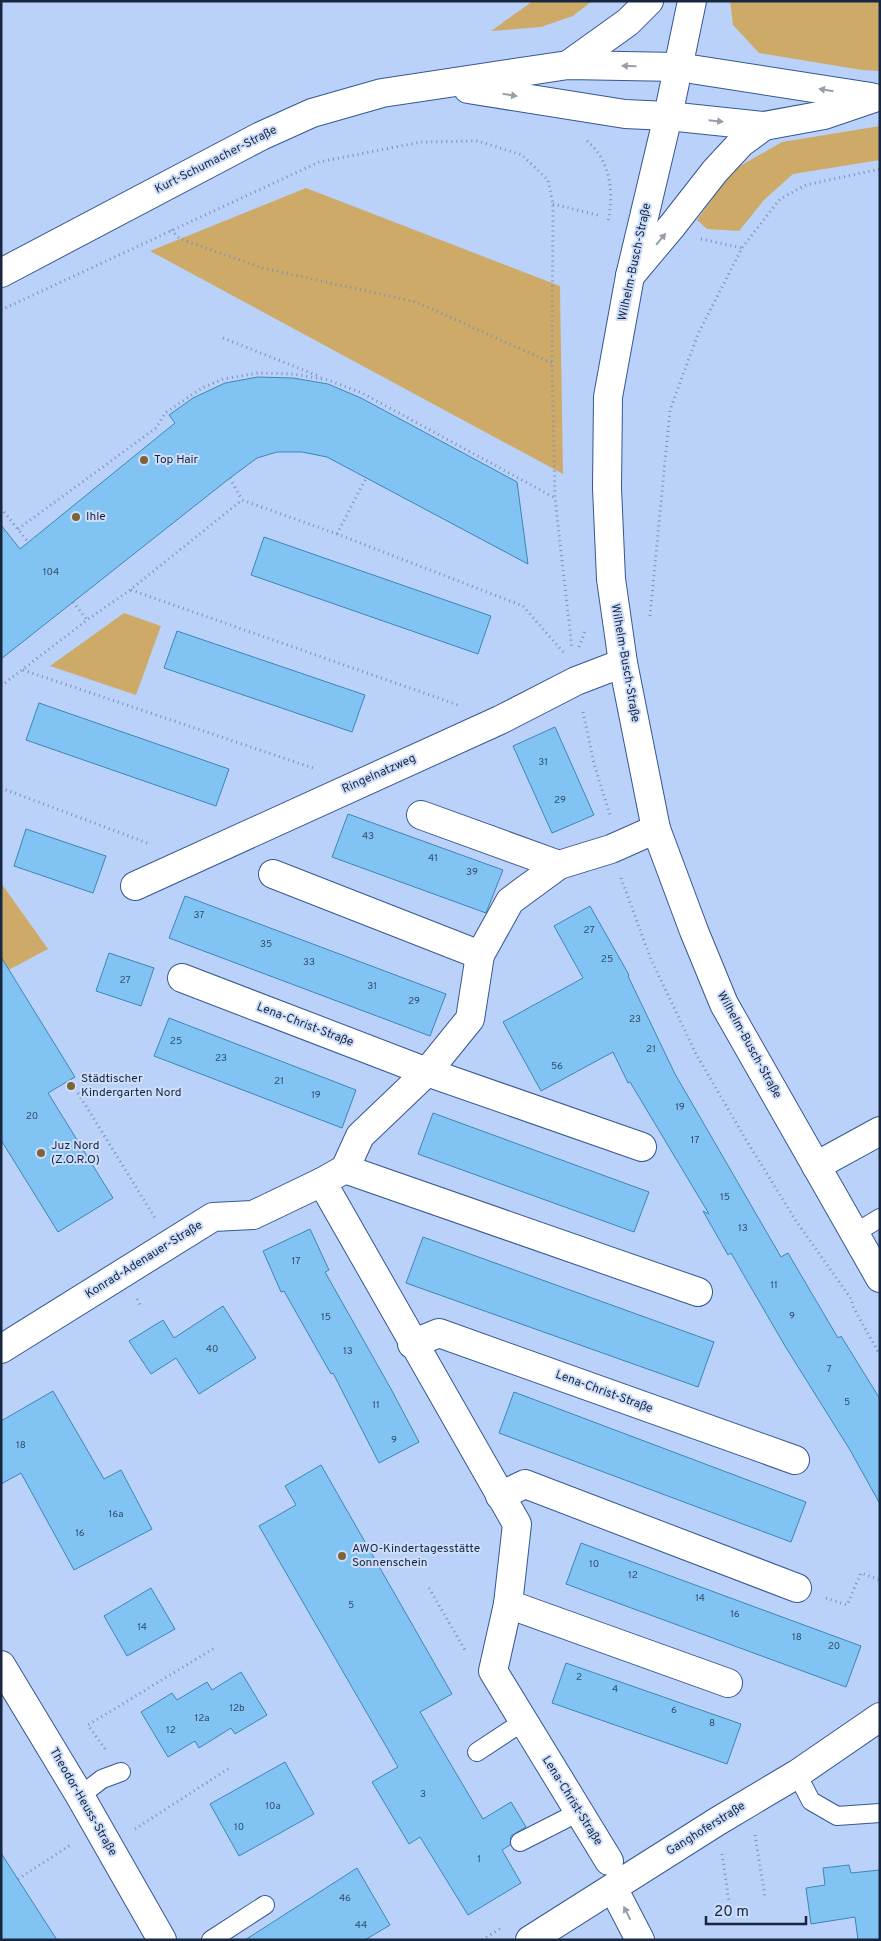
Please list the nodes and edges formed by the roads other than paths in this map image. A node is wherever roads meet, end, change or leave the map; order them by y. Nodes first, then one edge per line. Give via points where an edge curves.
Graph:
1 (649, 1) edge
2 (692, 1) edge
3 (568, 65) junction
4 (678, 67) junction
5 (444, 85) junction
6 (877, 98) edge
7 (668, 116) junction
8 (764, 126) junction
9 (1, 273) edge
10 (630, 276) junction
11 (623, 663) junction
12 (421, 815) dead end
13 (656, 829) junction
14 (559, 865) junction
15 (273, 874) dead end
16 (135, 886) dead end
17 (480, 955) junction
18 (182, 978) dead end
19 (427, 1072) junction
20 (880, 1131) edge
21 (642, 1147) dead end
22 (816, 1166) junction
23 (345, 1169) junction
24 (322, 1182) junction
25 (880, 1218) edge
26 (855, 1233) junction
27 (880, 1278) edge
28 (698, 1292) dead end
29 (412, 1344) junction
30 (1, 1349) edge
31 (795, 1460) dead end
32 (500, 1496) junction
33 (797, 1588) road end
34 (508, 1604) junction
35 (1, 1665) edge
36 (728, 1683) dead end
37 (880, 1717) edge
38 (524, 1721) junction
39 (477, 1752) dead end
40 (121, 1772) road end
41 (798, 1774) junction
42 (80, 1796) junction
43 (579, 1812) junction
44 (880, 1813) edge
45 (520, 1842) dead end
46 (609, 1861) dead end
47 (613, 1888) junction
48 (265, 1905) dead end
49 (162, 1940) edge
50 (211, 1940) edge
51 (530, 1940) edge
52 (640, 1940) edge

1 - 3 main road, Kurt-Schumacher-Straße via 628,22
2 - 4 main road, Wilhelm-Busch-Straße
4 -> 3 main road, Kurt-Schumacher-Straße
3 - 5 main road, Kurt-Schumacher-Straße
6 -> 4 main road, Kurt-Schumacher-Straße
4 - 7 main road, Wilhelm-Busch-Straße
5 -> 7 main road, Kurt-Schumacher-Straße via 625,114
5 - 9 main road, Kurt-Schumacher-Straße via 382,93 312,113 261,136
6 - 8 main road via 824,115
7 -> 8 main road, Kurt-Schumacher-Straße
7 - 10 main road, Wilhelm-Busch-Straße
10 -> 8 main road via 715,171
10 - 11 main road, Wilhelm-Busch-Straße via 608,397 610,579
11 - 13 main road, Wilhelm-Busch-Straße
11 - 16 main road, Ringelnatzweg via 575,673 500,720
12 - 14 main road
13 - 14 main road
13 - 22 main road, Wilhelm-Busch-Straße via 724,1004
14 - 17 main road via 510,901
15 - 17 main road
17 - 19 main road via 470,1019
18 - 19 main road, Lena-Christ-Straße
19 - 21 main road, Lena-Christ-Straße
19 - 23 main road via 360,1136
20 - 22 main road
22 - 26 main road, Wilhelm-Busch-Straße
23 - 24 main road
23 - 28 main road
24 - 29 main road
24 - 30 main road, Konrad-Adenauer-Straße via 253,1215 213,1217
25 - 26 lane
26 - 27 main road, Wilhelm-Busch-Straße
29 - 31 main road, Lena-Christ-Straße via 439,1333
29 - 32 main road
32 - 33 main road via 524,1484
32 - 34 main road via 517,1524
34 - 36 main road
34 - 38 main road, Lena-Christ-Straße via 493,1671
35 - 42 main road, Theodor-Heuss-Straße
37 - 41 main road, Ganghoferstraße
38 - 39 lane
38 - 43 main road, Lena-Christ-Straße
40 - 42 lane via 102,1779
41 - 44 lane via 811,1801 838,1816
41 - 47 main road, Ganghoferstraße
42 - 49 main road, Theodor-Heuss-Straße
43 - 45 lane
43 - 46 main road, Lena-Christ-Straße
47 - 51 main road, Ganghoferstraße
52 -> 47 main road
48 - 50 lane

